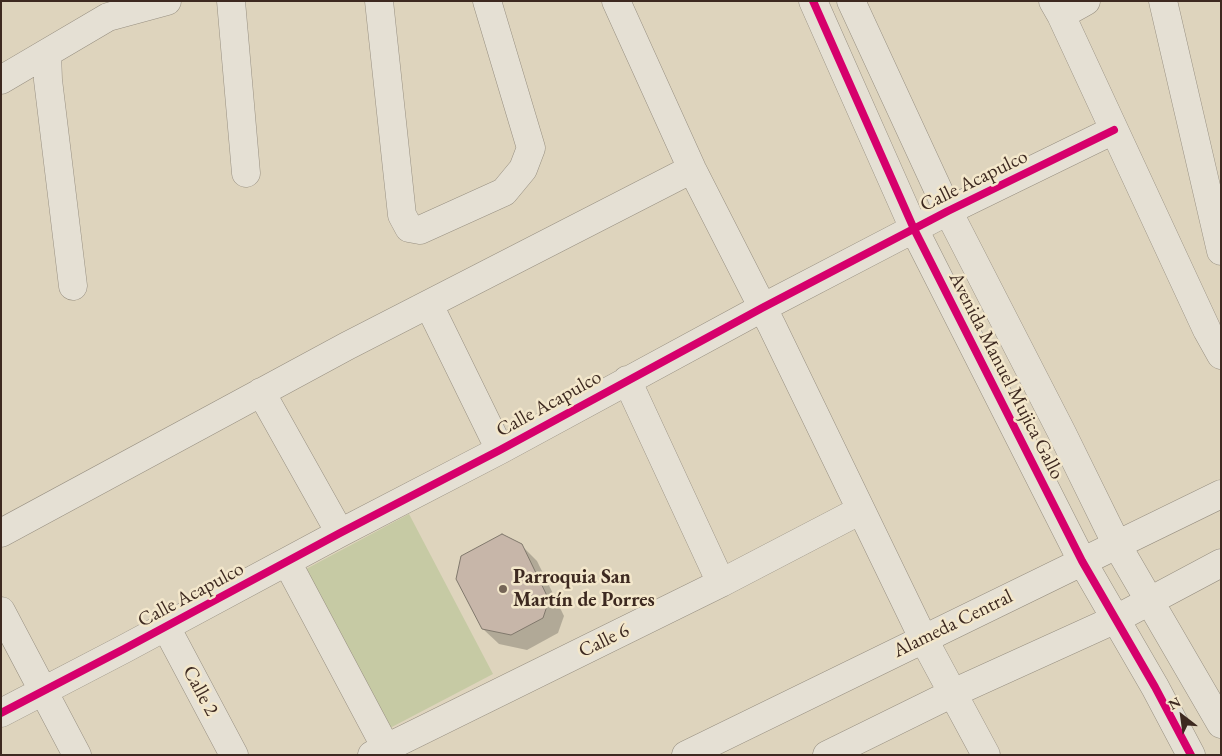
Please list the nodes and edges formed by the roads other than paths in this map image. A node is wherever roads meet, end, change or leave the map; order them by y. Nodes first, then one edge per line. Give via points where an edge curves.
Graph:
1 (167, 1) edge
2 (231, 1) edge
3 (380, 1) edge
4 (488, 1) edge
5 (616, 1) edge
6 (813, 1) edge
7 (851, 1) edge
8 (1086, 1) edge
9 (1163, 1) edge
10 (1057, 8) edge
11 (104, 9) edge
12 (47, 53) junction
13 (1, 80) edge
14 (1114, 130) junction
15 (692, 169) junction
16 (246, 174) dead end
17 (948, 211) junction
18 (914, 229) junction
19 (1221, 251) edge
20 (73, 286) dead end
21 (429, 305) junction
22 (762, 308) junction
23 (1214, 327) edge
24 (1221, 355) edge
25 (627, 380) junction
26 (261, 392) junction
27 (500, 450) junction
28 (1221, 494) edge
29 (862, 510) junction
30 (1, 533) edge
31 (340, 533) junction
32 (1117, 545) junction
33 (1082, 561) junction
34 (287, 562) junction
35 (1221, 563) edge
36 (722, 583) junction
37 (1149, 601) junction
38 (1, 611) edge
39 (1116, 619) junction
40 (166, 627) junction
41 (923, 638) junction
42 (43, 691) junction
43 (953, 693) junction
44 (1, 713) edge
45 (1221, 724) edge
46 (379, 751) edge
47 (77, 755) edge
48 (234, 755) edge
49 (686, 755) edge
50 (827, 755) edge
51 (986, 755) edge
52 (1191, 755) edge

1 - 11 street
2 - 16 street
3 - 4 street via 402,215 409,228 420,230 504,192 523,169 530,148
5 - 15 street
6 - 18 street, Avenida Manuel Mujica Gallo
7 - 17 street, Avenida Manuel Mujica Gallo
8 - 10 street
9 - 19 street
10 - 14 street
11 - 12 street
12 - 13 street
12 - 20 street
14 - 17 street, Calle Acapulco
14 - 23 street
15 - 21 street
15 - 22 street
17 - 18 street, Calle Acapulco
17 - 32 street, Avenida Manuel Mujica Gallo
18 - 22 street, Calle Acapulco
18 - 33 street, Avenida Manuel Mujica Gallo
21 - 26 street
21 - 27 street
22 - 25 street, Calle Acapulco
22 - 29 street
23 - 24 street
25 - 27 street, Calle Acapulco
25 - 36 street
26 - 30 street
26 - 31 street
27 - 31 street, Calle Acapulco
28 - 32 street, Alameda Central
29 - 36 street, Calle 6
29 - 41 street
31 - 34 street, Calle Acapulco
32 - 33 street, Alameda Central
32 - 37 street, Avenida Manuel Mujica Gallo
33 - 39 street, Avenida Manuel Mujica Gallo
33 - 41 street, Alameda Central
34 - 40 street, Calle Acapulco
34 - 46 street
35 - 37 street
36 - 46 street, Calle 6
37 - 39 street
37 - 45 street, Avenida Manuel Mujica Gallo
38 - 42 street
39 - 43 street
39 - 52 street, Avenida Manuel Mujica Gallo
40 - 42 street, Calle Acapulco
40 - 48 street, Calle 2
41 - 43 street
41 - 49 street, Alameda Central
42 - 44 street, Calle Acapulco
42 - 47 street
43 - 50 street
43 - 51 street

